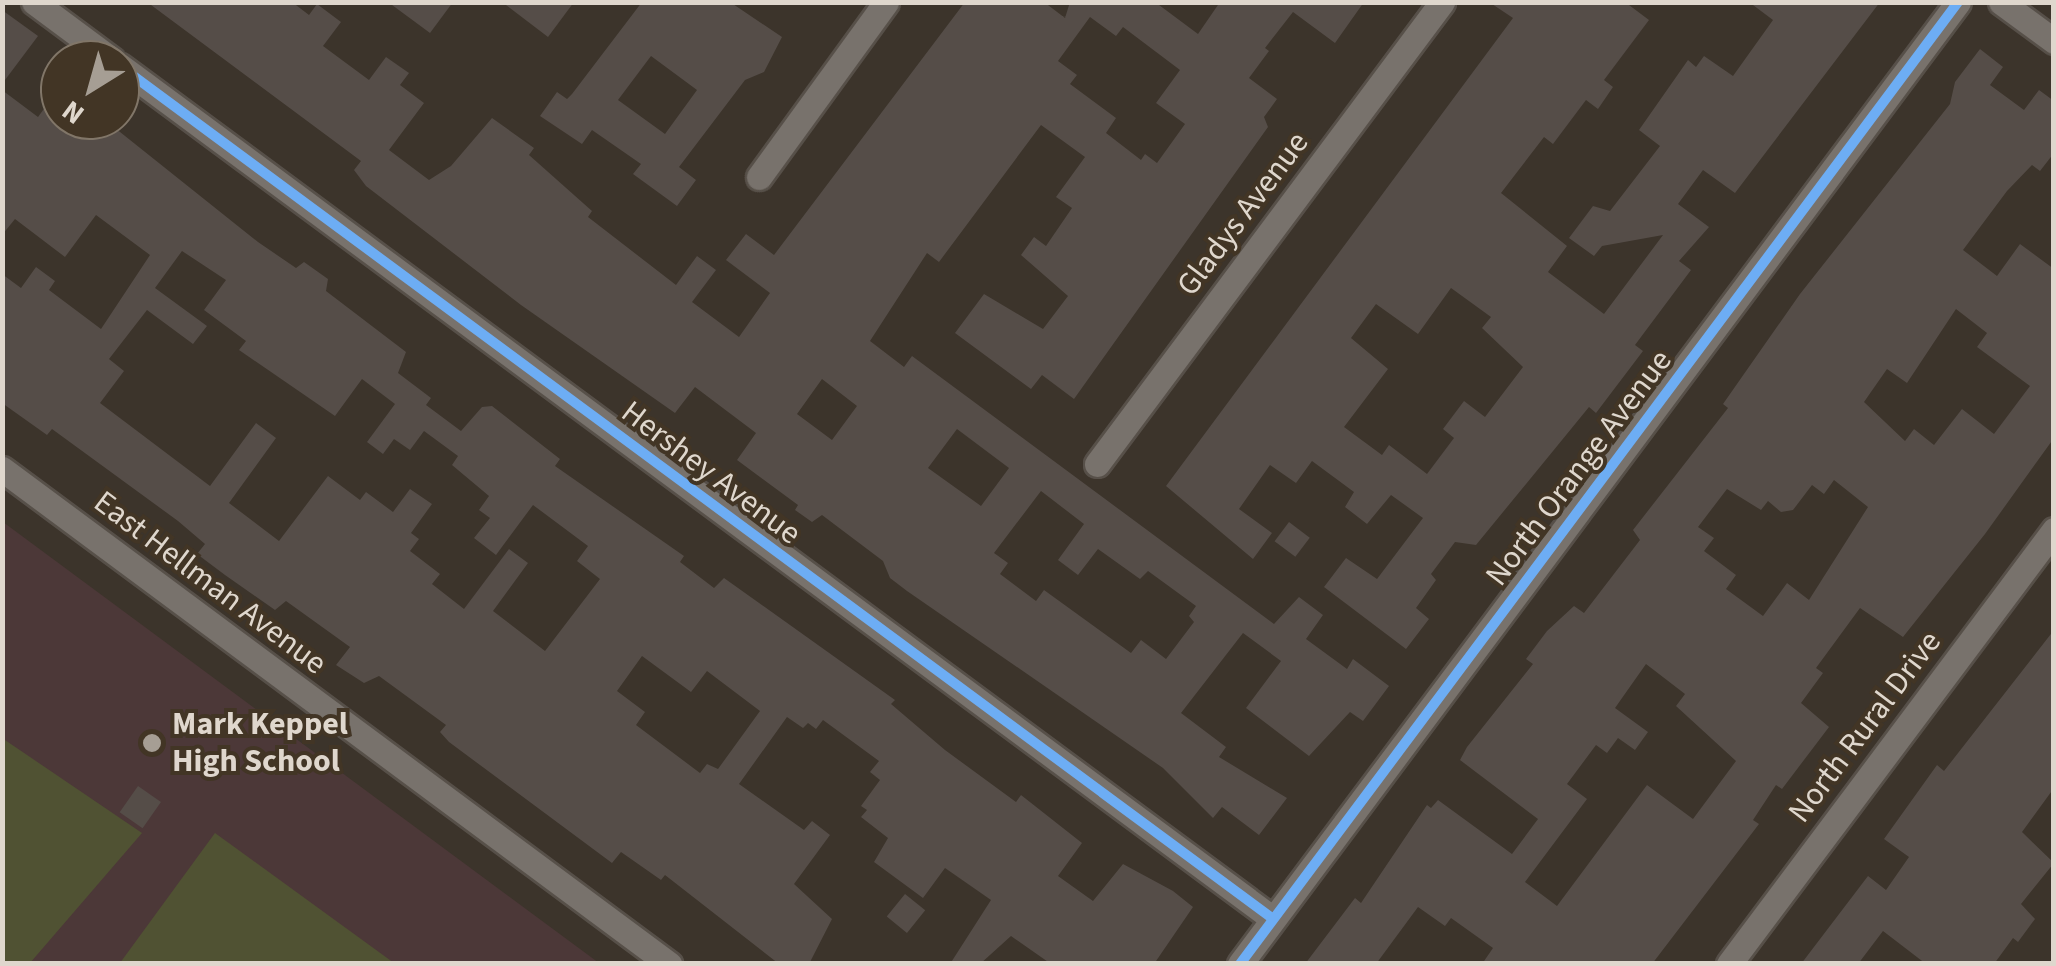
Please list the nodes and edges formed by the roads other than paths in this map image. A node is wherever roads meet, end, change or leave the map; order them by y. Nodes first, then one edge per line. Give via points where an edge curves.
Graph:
1 (34, 2) edge
2 (886, 2) edge
3 (1442, 2) edge
4 (1958, 2) edge
5 (2001, 2) edge
6 (85, 40) edge
7 (2054, 41) edge
8 (140, 81) edge
9 (759, 177) dead end
10 (1097, 464) dead end
11 (2, 469) edge
12 (2054, 530) edge
13 (1273, 919) junction
14 (669, 964) edge
15 (1240, 964) edge
16 (1729, 964) edge

1 - 6 street
2 - 9 street
3 - 10 street, Gladys Avenue
4 - 13 street, North Orange Avenue
5 - 7 street
8 - 13 street, Hershey Avenue
11 - 14 street, East Hellman Avenue
12 - 16 street, North Rural Drive
13 - 15 street, North Orange Avenue

